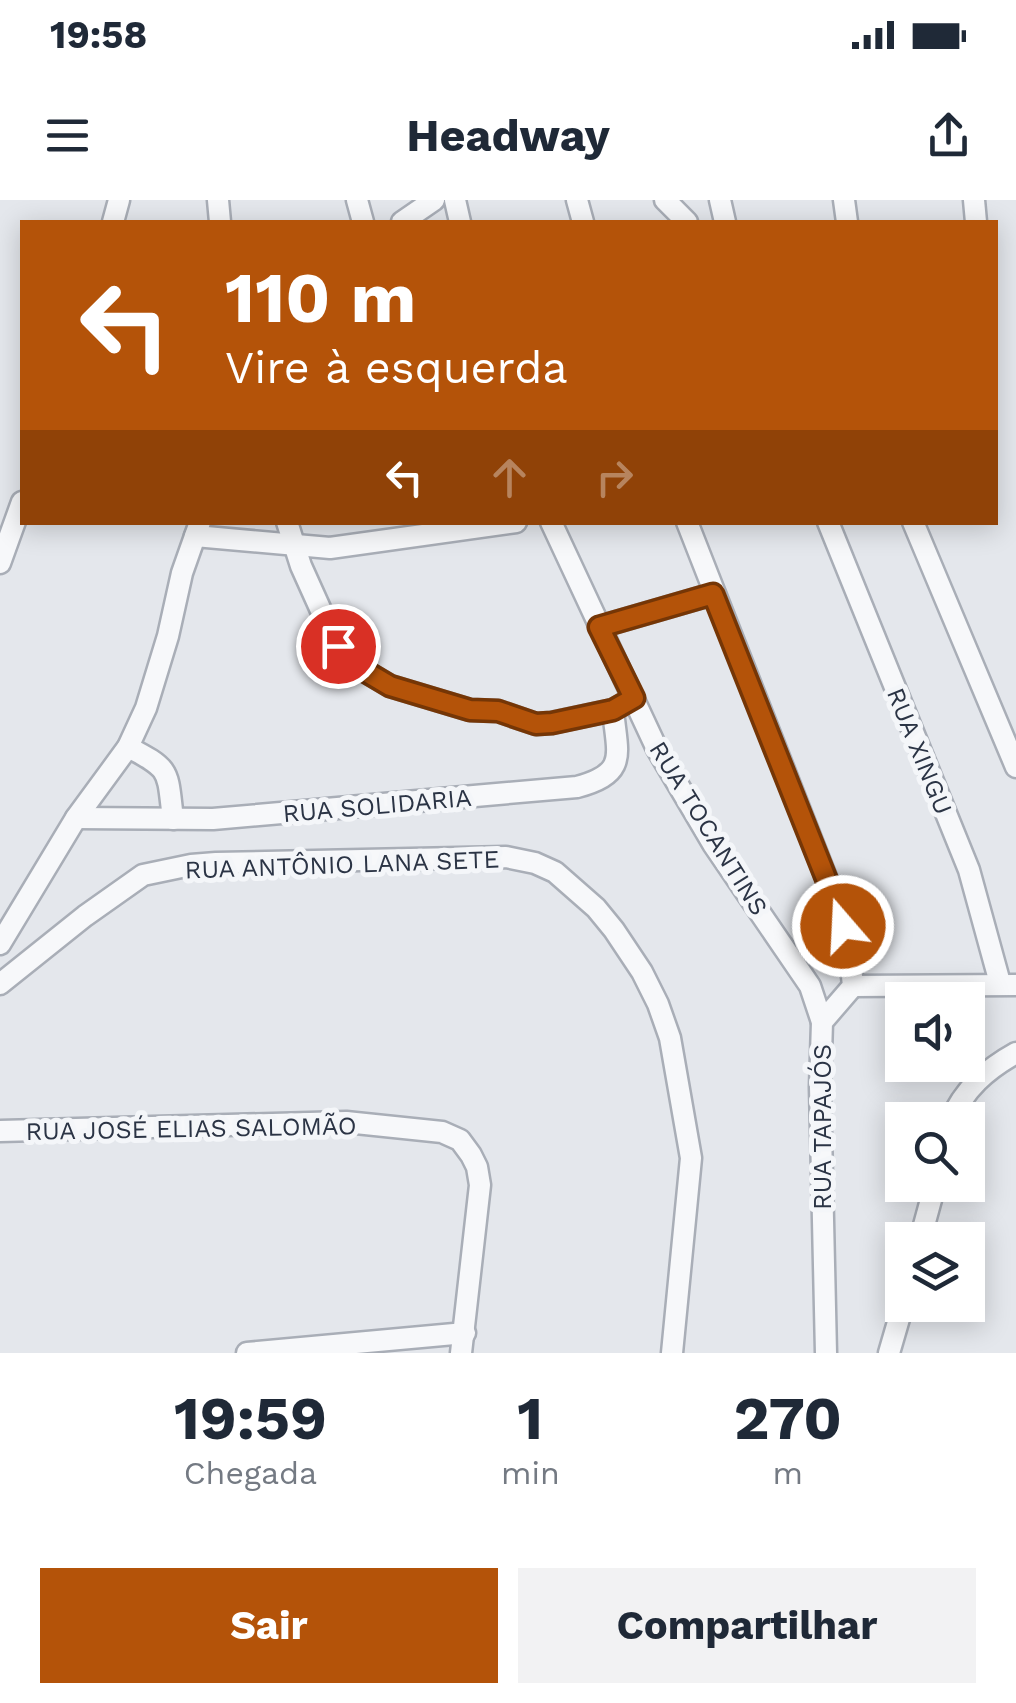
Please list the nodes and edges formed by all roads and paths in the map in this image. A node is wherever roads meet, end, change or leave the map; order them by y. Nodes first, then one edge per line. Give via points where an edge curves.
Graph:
1 (434, 200) edge
2 (664, 200) edge
3 (405, 220) edge
4 (686, 220) edge
5 (20, 508) edge
6 (288, 525) edge
7 (495, 525) edge
8 (552, 525) edge
9 (687, 525) edge
10 (829, 525) edge
11 (919, 528) edge
12 (198, 529) edge
13 (293, 546) junction
14 (0, 563) edge
15 (713, 594) junction
16 (599, 627) junction
17 (634, 698) junction
18 (613, 710) junction
19 (128, 747) junction
20 (1016, 767) edge
21 (76, 818) junction
22 (173, 818) junction
23 (0, 944) edge
24 (0, 984) edge
25 (1008, 984) edge
26 (853, 986) junction
27 (822, 1022) junction
28 (1016, 1054) edge
29 (959, 1102) edge
30 (0, 1131) edge
31 (898, 1322) edge
32 (463, 1343) edge
33 (247, 1353) edge
34 (672, 1353) edge
35 (826, 1353) edge
36 (888, 1353) edge

1 - 3 street
2 - 4 street
5 - 14 street
6 - 13 street
7 - 13 street via 330,548
8 - 16 street, RUA TOCANTINS
9 - 15 street
10 - 25 street, RUA XINGU
11 - 20 street
12 - 13 street
12 - 19 street via 146,708
13 - 18 street via 338,646 390,686 536,724
15 - 16 street
15 - 26 street via 837,906
16 - 17 street, RUA TOCANTINS
17 - 18 street
17 - 27 street, RUA TOCANTINS via 713,844 810,986
18 - 22 street, RUA SOLIDARIA via 614,769 577,788
19 - 21 street
19 - 22 street via 164,770
21 - 22 street, RUA SOLIDARIA
21 - 23 street
24 - 34 street, RUA ANTÔNIO LANA SETE via 143,875 216,863 506,857 555,872 614,930 642,972 670,1038 691,1158
25 - 26 street
26 - 27 street, RUA TAPAJÓS
27 - 35 street, RUA TAPAJÓS
28 - 29 street via 972,1084
30 - 32 street, RUA JOSÉ ELIAS SALOMÃO via 346,1122 442,1132 460,1140 478,1167 480,1185
31 - 36 street
32 - 33 street

